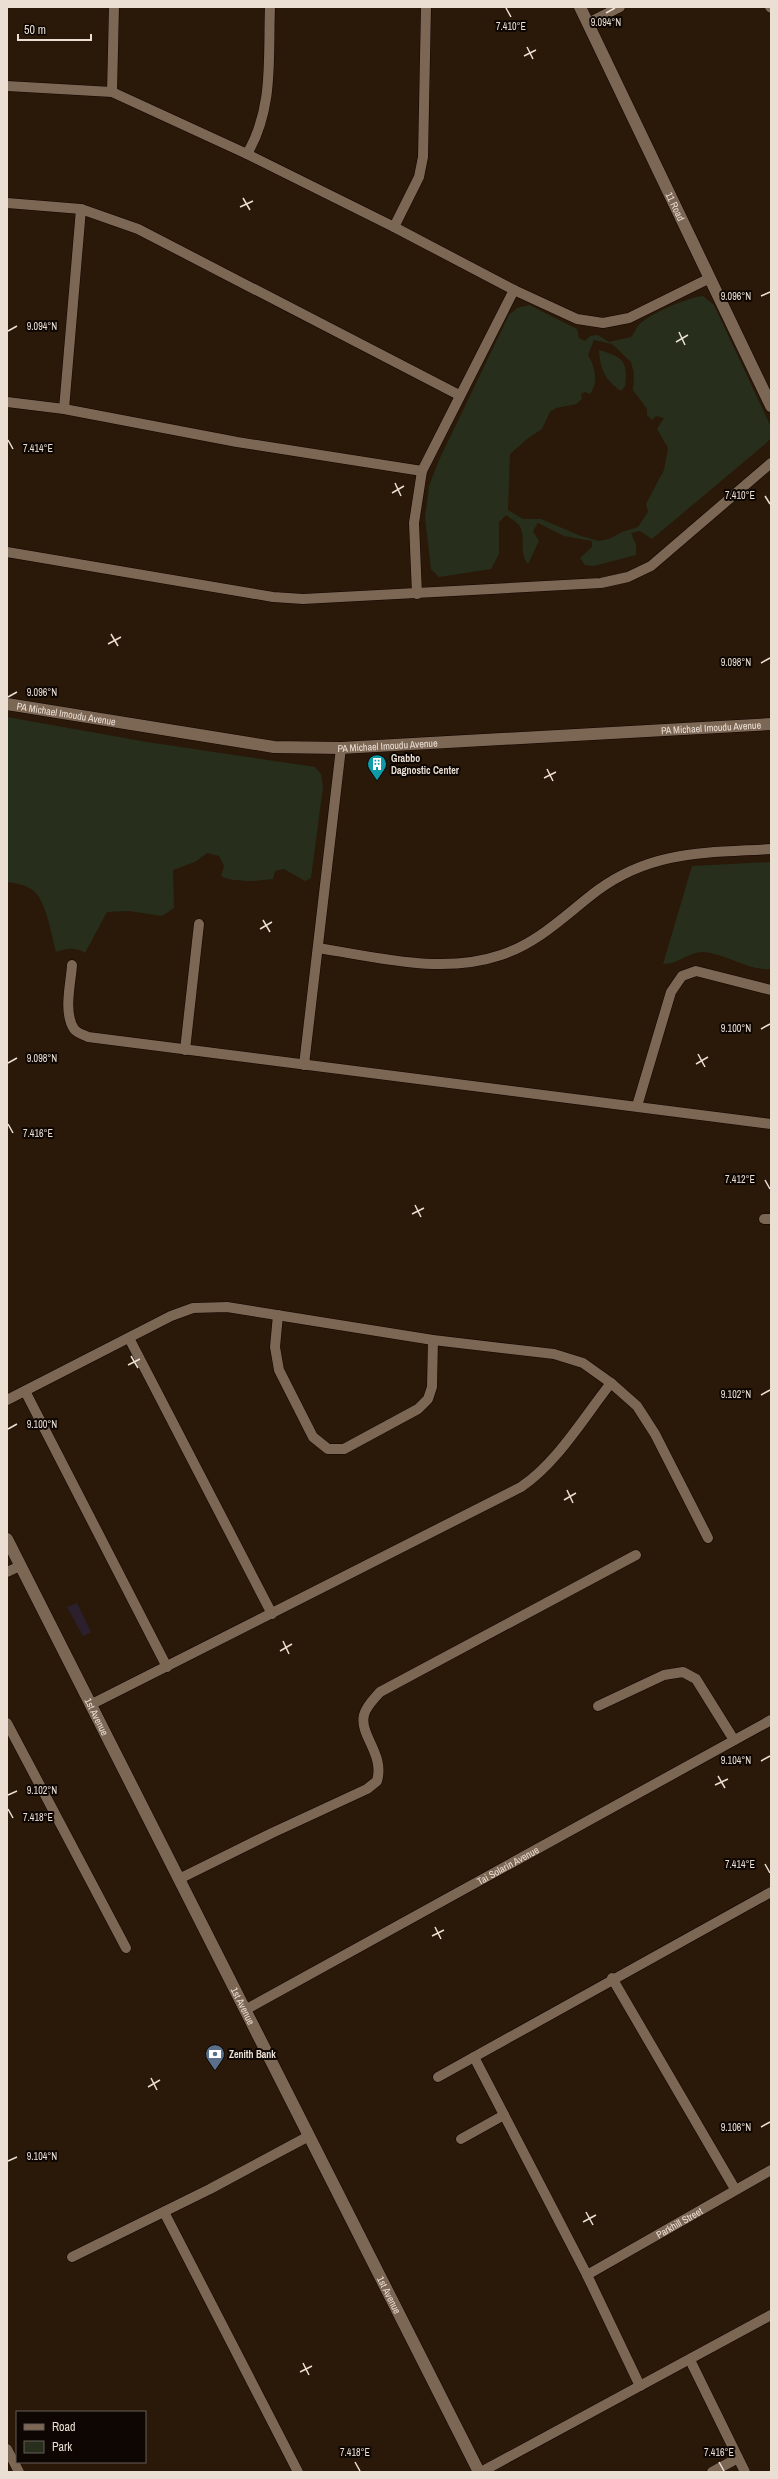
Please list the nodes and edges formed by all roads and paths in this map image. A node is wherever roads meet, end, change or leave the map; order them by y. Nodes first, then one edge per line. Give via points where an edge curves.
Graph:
1 (114, 7) edge
2 (270, 7) edge
3 (426, 7) edge
4 (580, 7) edge
5 (620, 7) edge
6 (588, 23) junction
7 (7, 86) edge
8 (112, 92) junction
9 (247, 154) junction
10 (7, 203) edge
11 (80, 208) junction
12 (394, 226) junction
13 (710, 278) junction
14 (514, 290) junction
15 (459, 395) junction
16 (7, 402) edge
17 (771, 406) edge
18 (64, 410) junction
19 (771, 463) edge
20 (422, 472) junction
21 (7, 552) edge
22 (417, 594) junction
23 (7, 704) edge
24 (771, 724) edge
25 (341, 748) junction
26 (771, 849) edge
27 (199, 924) dead end
28 (318, 948) junction
29 (72, 965) dead end
30 (771, 990) edge
31 (184, 1050) junction
32 (304, 1065) junction
33 (637, 1106) junction
34 (771, 1124) edge
35 (278, 1315) junction
36 (129, 1338) junction
37 (433, 1340) junction
38 (611, 1382) junction
39 (25, 1391) junction
40 (7, 1400) edge
41 (708, 1538) dead end
42 (7, 1539) edge
43 (636, 1554) dead end
44 (20, 1566) junction
45 (7, 1572) edge
46 (272, 1614) junction
47 (167, 1667) junction
48 (90, 1705) junction
49 (598, 1706) dead end
50 (771, 1720) edge
51 (7, 1723) edge
52 (734, 1740) junction
53 (178, 1880) junction
54 (771, 1892) edge
55 (126, 1948) dead end
56 (612, 1978) junction
57 (245, 2010) junction
58 (474, 2057) junction
59 (438, 2077) dead end
60 (504, 2116) junction
61 (309, 2136) junction
62 (461, 2139) dead end
63 (771, 2170) edge
64 (736, 2189) junction
65 (164, 2212) junction
66 (72, 2257) dead end
67 (587, 2275) junction
68 (771, 2315) edge
69 (690, 2360) junction
70 (640, 2386) junction
71 (7, 2449) edge
72 (738, 2458) junction
73 (19, 2472) edge
74 (298, 2472) edge
75 (480, 2472) edge
76 (712, 2472) edge
77 (745, 2472) edge

1 - 8 street
2 - 9 street via 267,105 259,132
3 - 12 street via 423,157 419,177
4 - 6 street, 11 Road
5 - 6 street
6 - 13 street, 11 Road
7 - 8 street
8 - 9 street
9 - 12 street
10 - 11 street
11 - 15 street via 138,229
11 - 18 street
12 - 14 street
13 - 14 street via 629,318 603,323 577,319
13 - 17 street, 11 Road
14 - 15 street
15 - 20 street
16 - 18 street
18 - 20 street via 237,442
19 - 22 street via 651,566 628,577 601,583
20 - 22 street via 414,523
21 - 22 street via 274,597 303,599
23 - 25 street, PA Michael Imoudu Avenue via 274,747
24 - 25 street, PA Michael Imoudu Avenue
25 - 28 street
26 - 28 street via 684,854 654,860 598,890 535,941 501,955 467,963 429,964
27 - 31 street
28 - 32 street
29 - 31 street via 69,1000 70,1019 75,1030 88,1037
30 - 33 street via 696,971 682,976 671,992
31 - 32 street
32 - 33 street
33 - 34 street
35 - 36 street via 227,1307 193,1308 171,1316
35 - 37 street
35 - 37 street via 275,1347 279,1370 313,1437 328,1449 344,1449 418,1409 428,1399 432,1387
36 - 39 street
36 - 46 street
37 - 38 street via 554,1354 583,1363
38 - 41 street via 637,1406 655,1434
38 - 46 street via 535,1477
39 - 40 street
39 - 47 street
42 - 44 street, 1st Avenue
43 - 53 street via 380,1692 368,1708 364,1723 380,1764 377,1781 367,1790 272,1833
44 - 45 street
44 - 48 street, 1st Avenue
46 - 47 street
47 - 48 street
48 - 53 street, 1st Avenue
49 - 52 street via 664,1675 684,1672 696,1679
50 - 52 street, Tai Solarin Avenue
51 - 55 street
52 - 57 street, Tai Solarin Avenue
53 - 57 street, 1st Avenue
54 - 56 street
56 - 58 street
56 - 64 street
57 - 61 street, 1st Avenue
58 - 59 street
58 - 60 street
60 - 62 street
60 - 67 street
61 - 65 street
61 - 75 street, 1st Avenue
63 - 64 street, Parkhill Street
64 - 67 street, Parkhill Street
65 - 66 street
65 - 74 street
67 - 70 street
68 - 69 street
69 - 70 street
69 - 72 street
70 - 75 street
71 - 73 street
72 - 76 street
72 - 77 street

